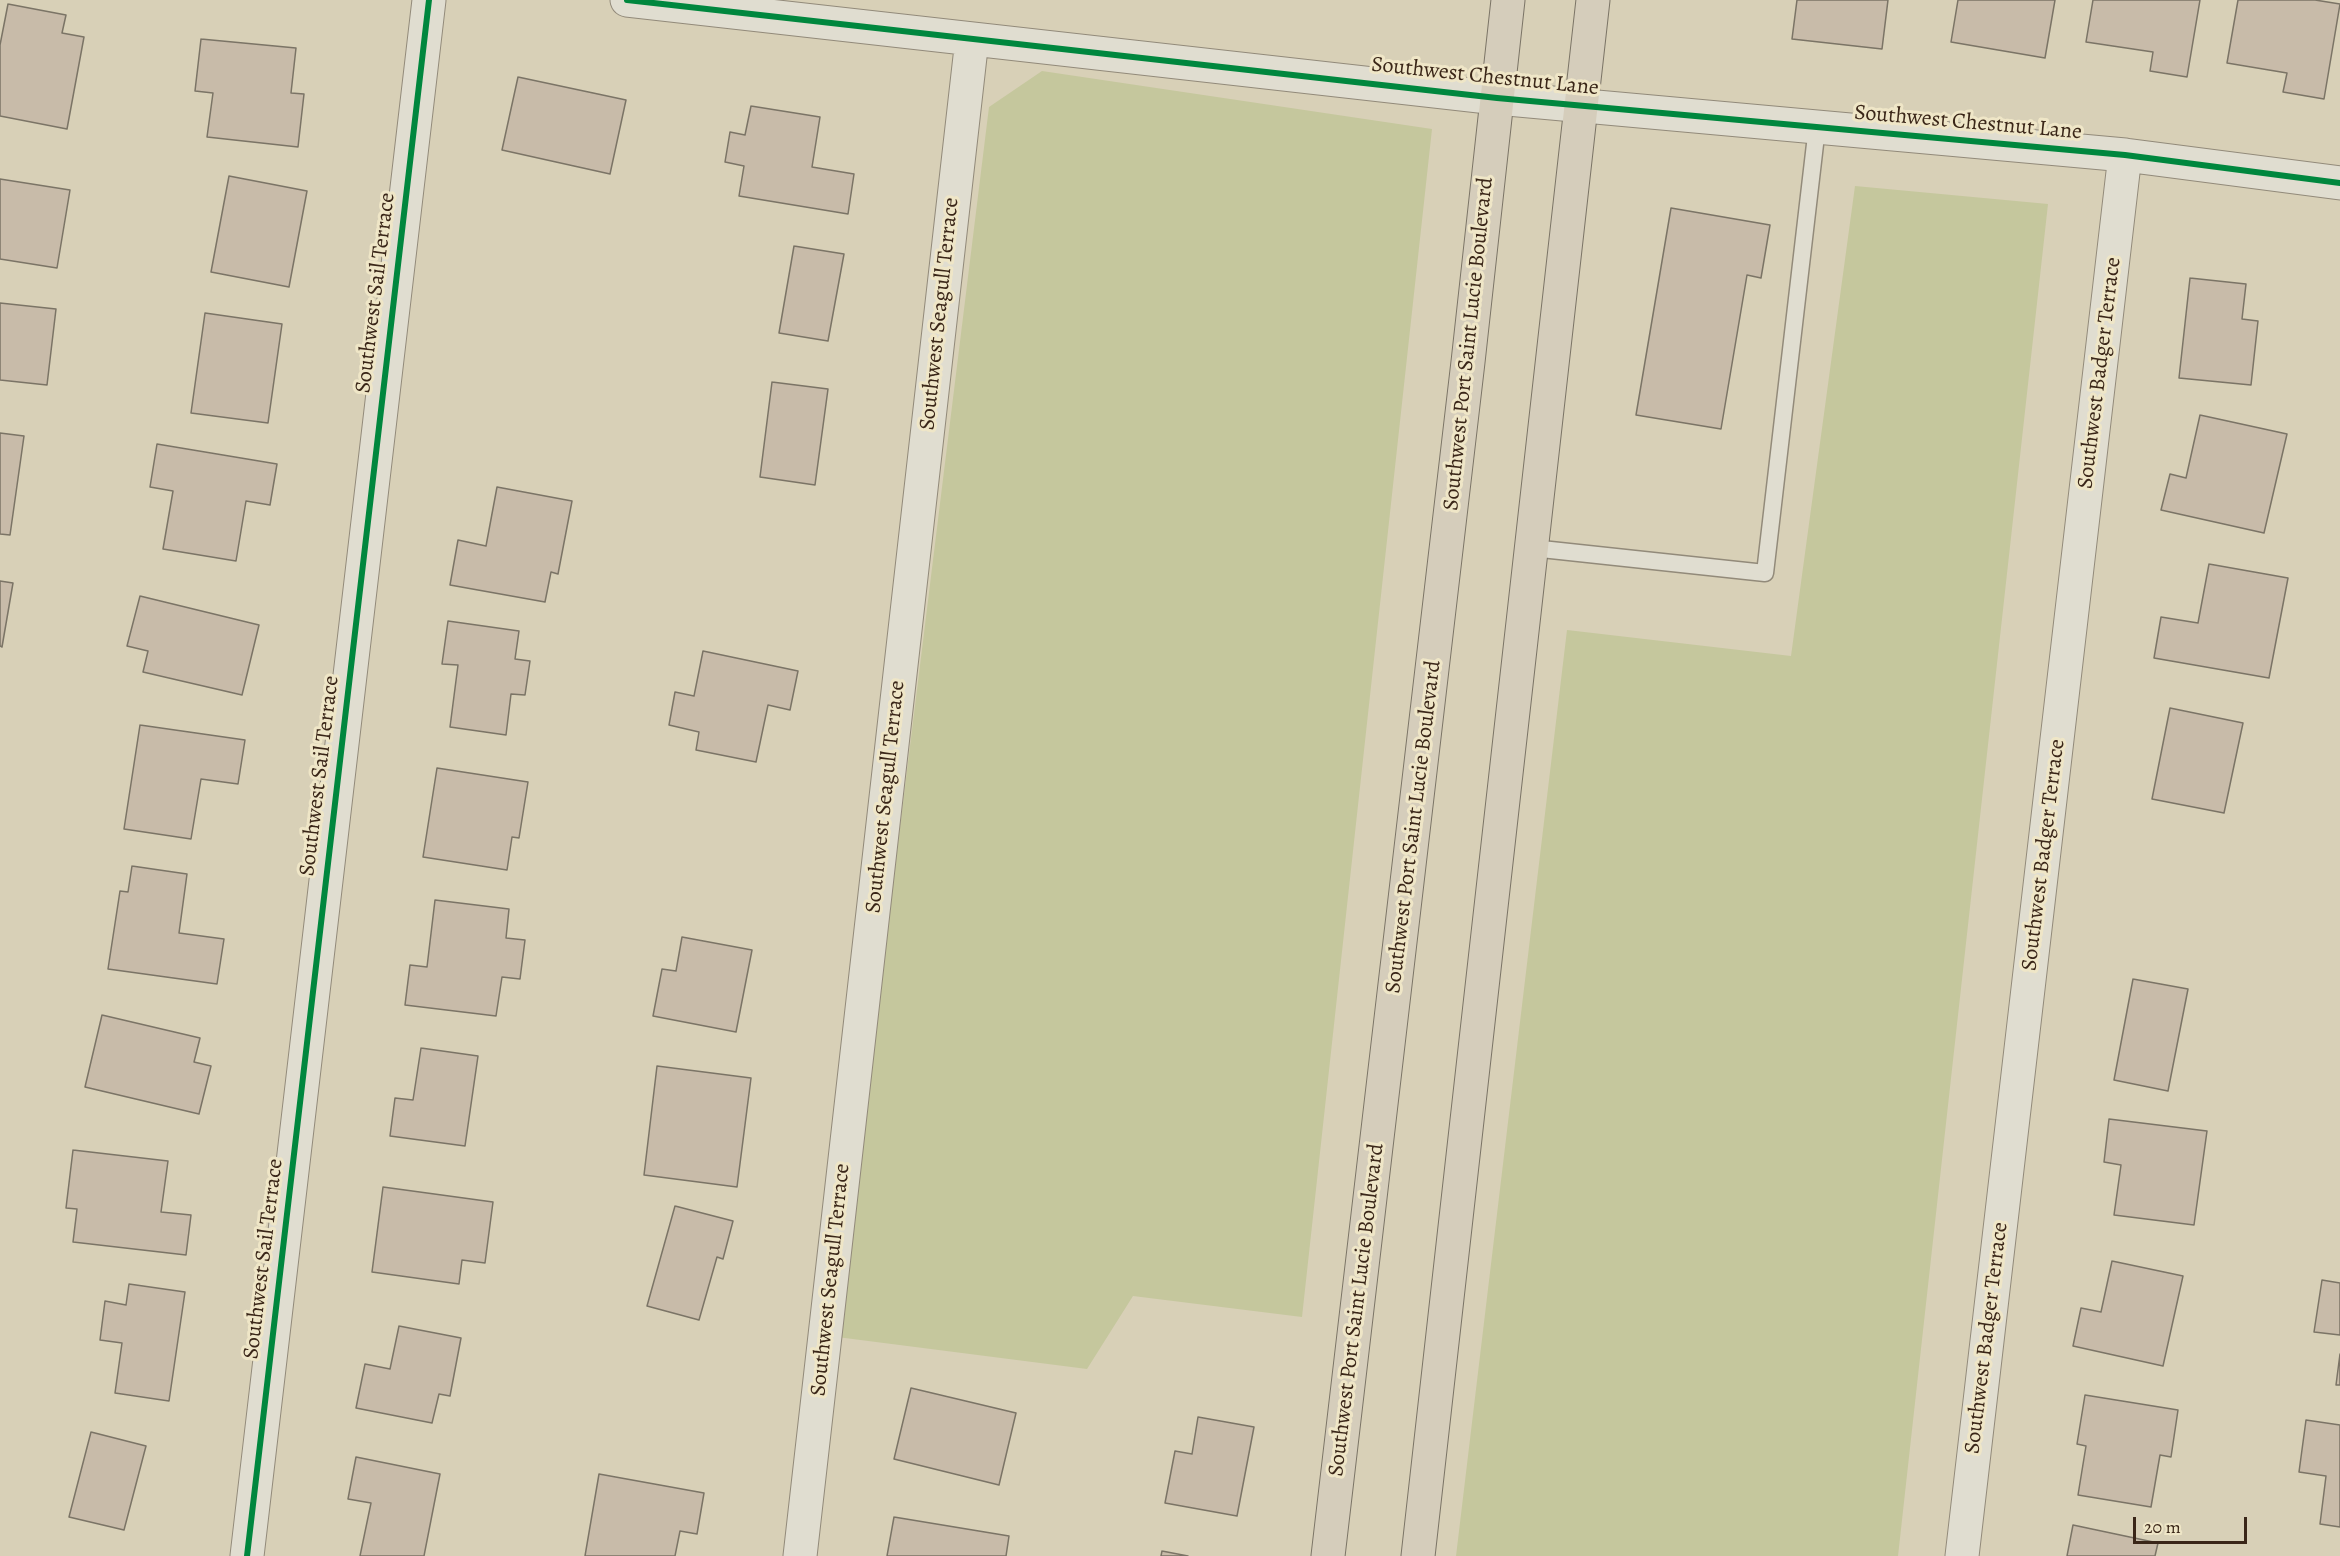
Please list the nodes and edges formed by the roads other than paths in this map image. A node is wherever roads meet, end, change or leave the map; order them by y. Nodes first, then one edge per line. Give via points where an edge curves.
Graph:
1 (429, 0) edge
2 (627, 0) edge
3 (1508, 0) edge
4 (1593, 0) edge
5 (972, 39) junction
6 (1497, 98) junction
7 (1581, 105) junction
8 (1817, 127) junction
9 (2125, 155) junction
10 (2340, 183) edge
11 (1532, 549) junction
12 (247, 1556) edge
13 (800, 1556) edge
14 (1328, 1556) edge
15 (1418, 1556) edge
16 (1962, 1556) edge

1 - 12 street, Southwest Sail Terrace
2 - 5 street, Southwest Chestnut Lane
3 - 6 main road, Southwest Port Saint Lucie Boulevard
4 - 7 main road
5 - 6 street, Southwest Chestnut Lane
5 - 13 street, Southwest Seagull Terrace
6 - 7 street, Southwest Chestnut Lane
6 - 14 main road, Southwest Port Saint Lucie Boulevard
7 - 8 street, Southwest Chestnut Lane
7 - 11 main road
8 - 9 street, Southwest Chestnut Lane
8 - 11 lane via 1765,573
9 - 10 street, Southwest Chestnut Lane
9 - 16 street, Southwest Badger Terrace
11 - 15 main road

